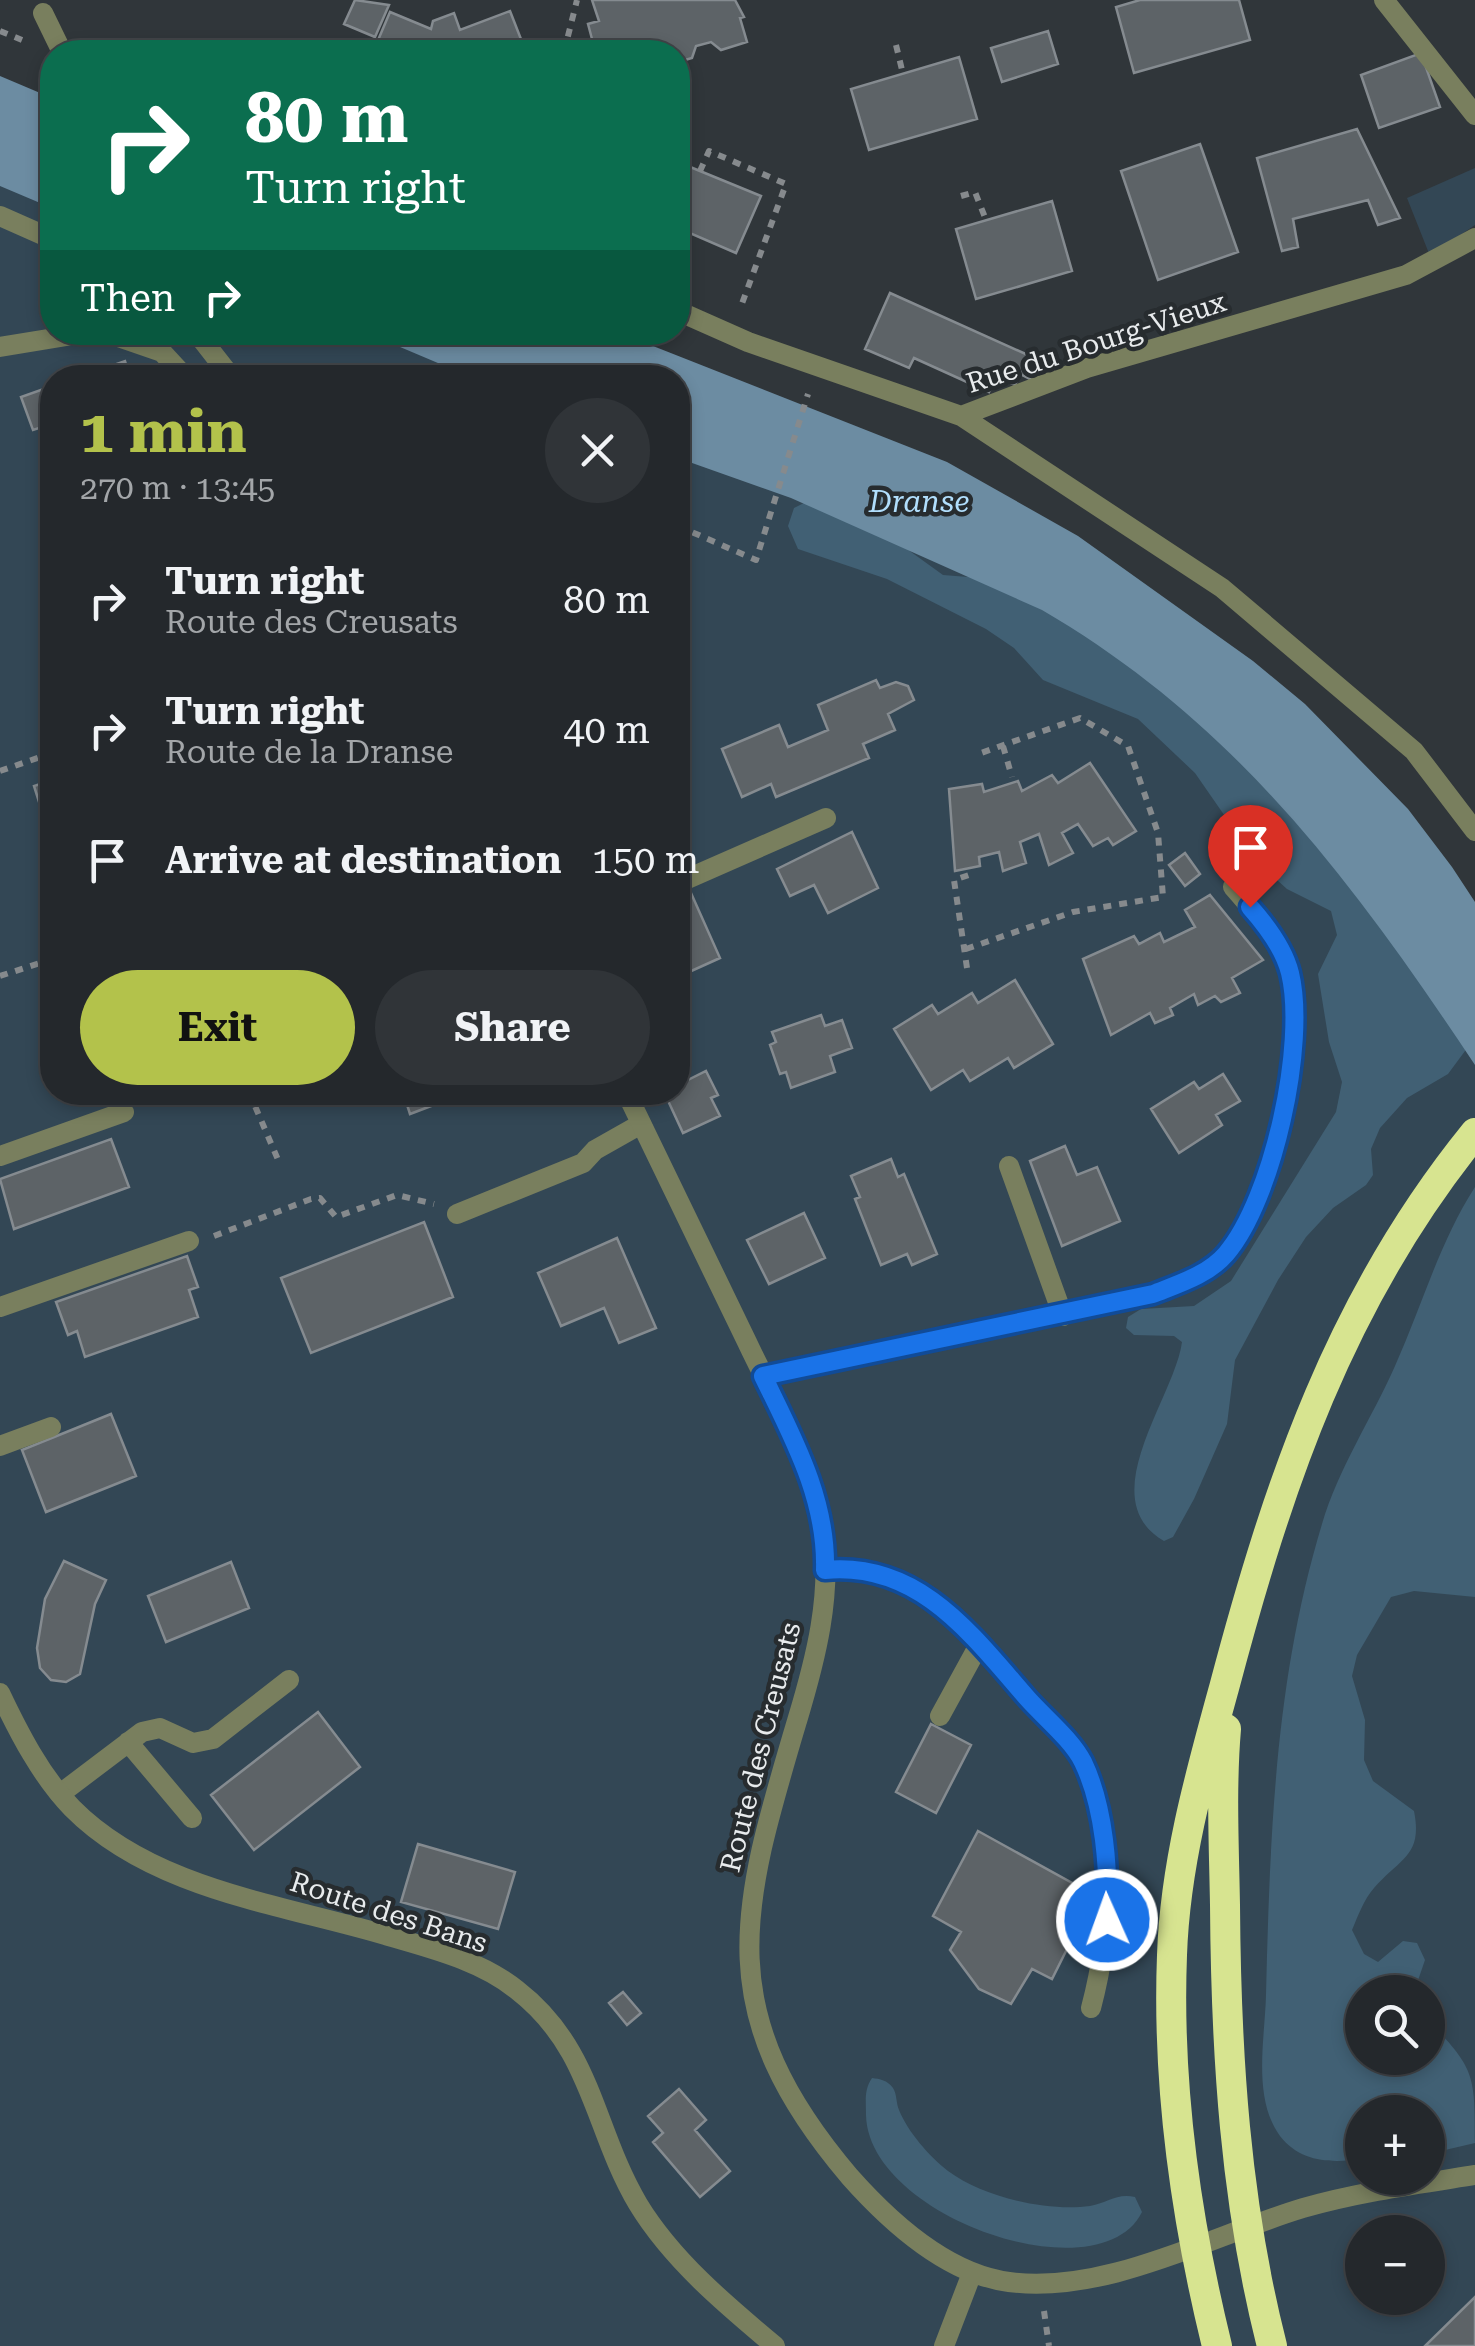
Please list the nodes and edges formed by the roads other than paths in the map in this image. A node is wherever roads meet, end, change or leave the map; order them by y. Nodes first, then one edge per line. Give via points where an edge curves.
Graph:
1 (1384, 0) edge
2 (43, 13) dead end
3 (56, 40) edge
4 (1475, 115) edge
5 (0, 216) edge
6 (40, 234) edge
7 (1475, 238) edge
8 (690, 316) edge
9 (40, 340) edge
10 (142, 345) edge
11 (206, 345) edge
12 (0, 347) edge
13 (174, 365) edge
14 (222, 365) edge
15 (961, 416) junction
16 (826, 818) dead end
17 (1475, 831) edge
18 (690, 878) edge
19 (1232, 886) dead end
20 (632, 1105) edge
21 (124, 1112) road end
22 (641, 1124) junction
23 (1475, 1133) edge
24 (0, 1156) edge
25 (1009, 1166) dead end
26 (457, 1214) road end
27 (189, 1241) road end
28 (0, 1307) edge
29 (1062, 1316) junction
30 (763, 1376) junction
31 (51, 1426) dead end
32 (0, 1446) edge
33 (825, 1570) junction
34 (980, 1643) junction
35 (1235, 1646) junction
36 (289, 1680) dead end
37 (0, 1693) edge
38 (940, 1716) dead end
39 (128, 1742) junction
40 (60, 1794) junction
41 (192, 1818) dead end
42 (1091, 2008) dead end
43 (1475, 2175) edge
44 (972, 2273) junction
45 (1215, 2340) edge
46 (774, 2346) edge
47 (944, 2346) edge
48 (1272, 2346) edge

1 - 4 street
2 - 3 street
5 - 6 street
7 - 15 street, Rue du Bourg-Vieux via 1406,275 1087,368
8 - 15 street, Rue du Bourg-Vieux
9 - 12 street
10 - 13 street
11 - 14 street
15 - 17 street via 1222,588 1414,751
16 - 18 street
19 - 29 street via 1268,928 1290,972 1288,1084 1259,1196 1226,1254 1208,1270 1153,1294
20 - 22 street, Route des Creusats
21 - 24 street
22 - 26 street via 583,1162
22 - 30 street, Route des Creusats
23 - 35 highway via 1392,1248 1336,1352 1270,1520
25 - 29 street
27 - 28 street
29 - 30 street
30 - 33 street, Route des Creusats via 809,1474
31 - 32 street
33 - 34 street via 851,1568 918,1588
33 - 44 street, Route des Creusats via 820,1640 753,1878 749,1945 759,2024 784,2089 841,2166 909,2233
34 - 38 street
34 - 42 street via 1082,1760 1099,1816 1108,1890 1106,1951
35 - 45 highway via 1176,1907 1172,2011 1184,2158
35 - 48 highway via 1224,1752 1225,2003 1237,2146
36 - 39 street via 202,1744 160,1728
37 - 40 street, Route des Bans
39 - 40 street
39 - 41 street
40 - 46 street, Route des Bans via 104,1834 184,1879 438,1951 513,1986 569,2044 639,2205 680,2259
43 - 44 street, Route des Creusats via 1304,2208 1107,2273 1044,2284
44 - 47 street

